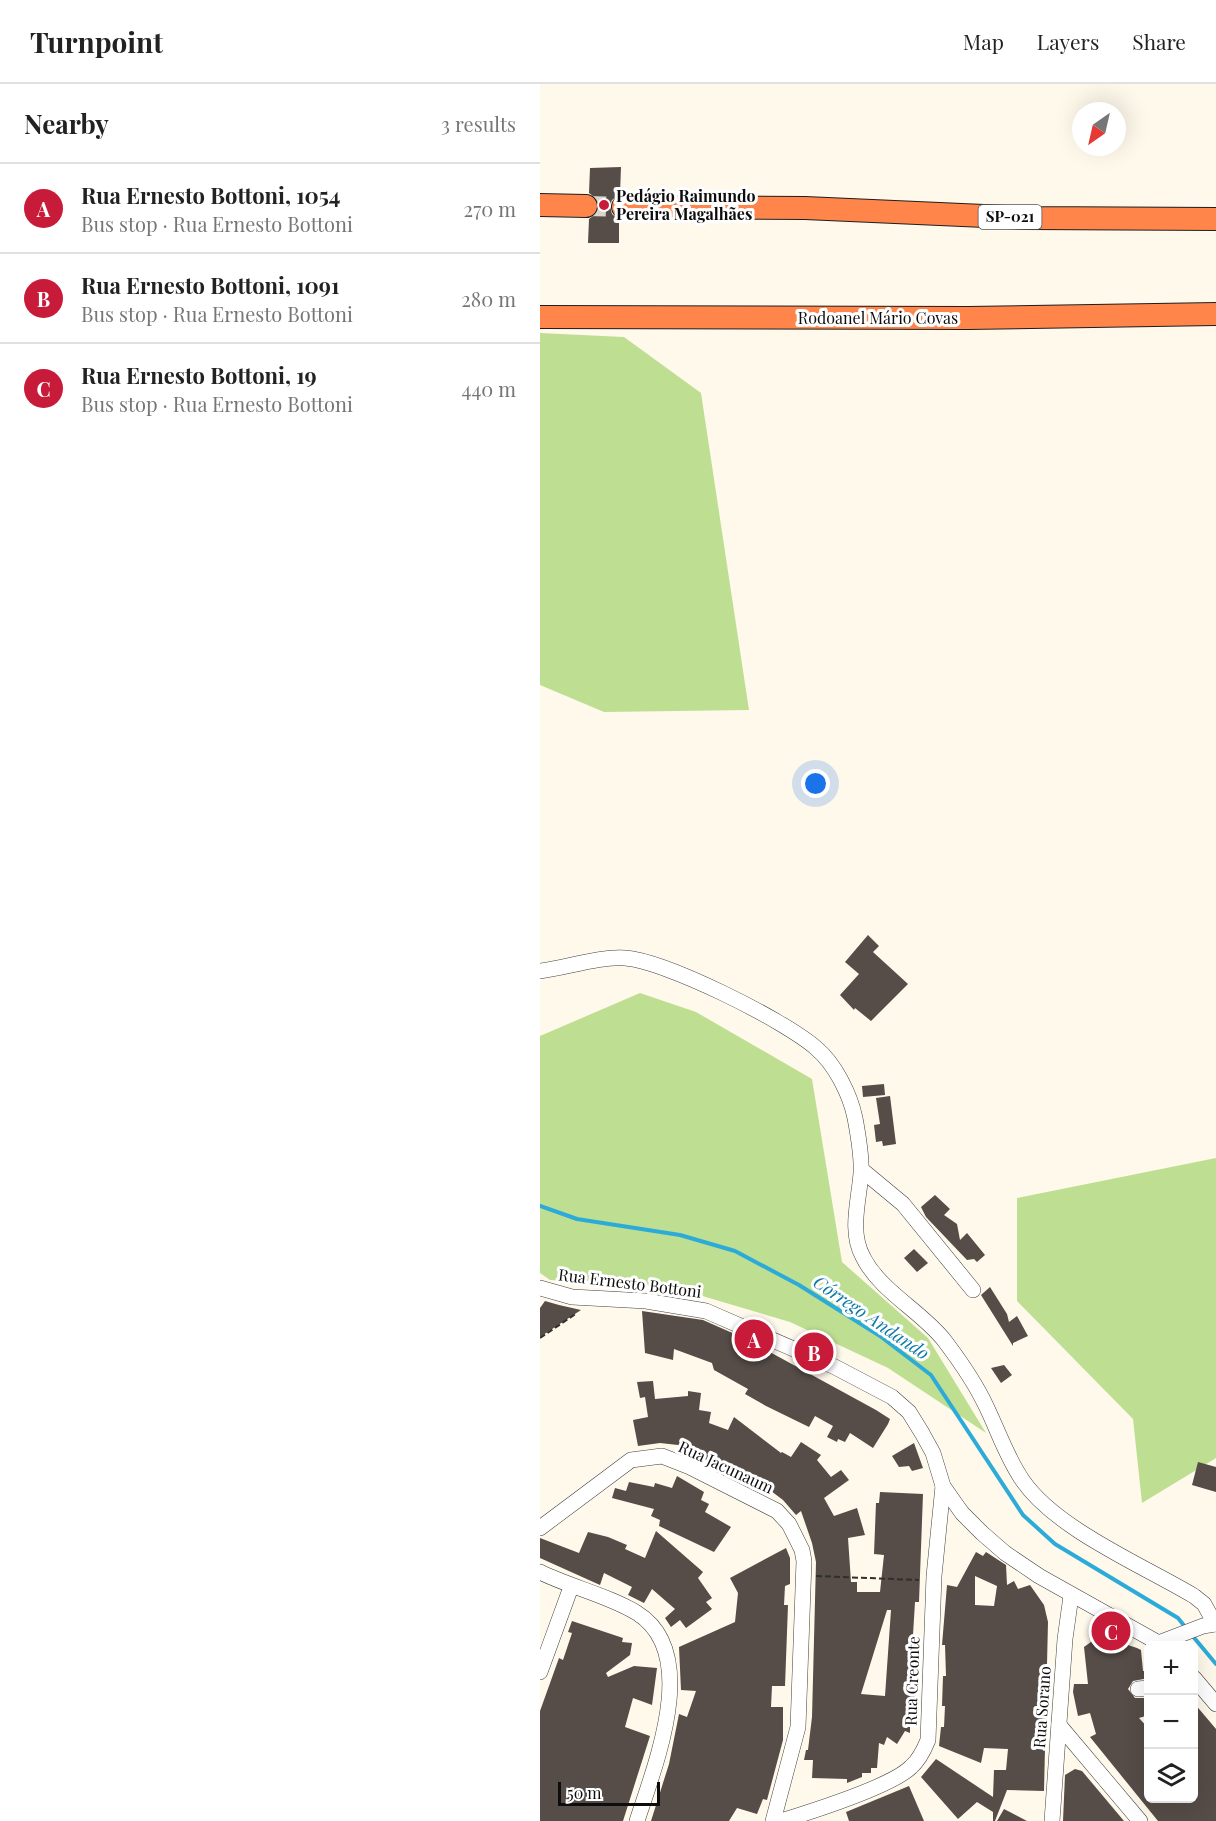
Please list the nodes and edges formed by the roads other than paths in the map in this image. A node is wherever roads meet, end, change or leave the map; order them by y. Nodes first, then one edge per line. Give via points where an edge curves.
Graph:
1 (540, 205) edge
2 (586, 206) tunnel mouth
3 (623, 207) tunnel mouth
4 (1216, 219) edge
5 (1216, 314) edge
6 (540, 317) edge
7 (540, 971) edge
8 (862, 1170) junction
9 (540, 1288) edge
10 (973, 1290) dead end
11 (943, 1486) junction
12 (540, 1528) edge
13 (540, 1572) edge
14 (571, 1587) junction
15 (1071, 1596) junction
16 (1211, 1625) edge
17 (1156, 1641) edge
18 (1168, 1641) edge
19 (540, 1672) edge
20 (1198, 1686) edge
21 (1216, 1704) edge
22 (1059, 1725) junction
23 (637, 1821) edge
24 (773, 1821) edge
25 (781, 1821) edge
26 (1052, 1821) edge
27 (1140, 1821) edge

1 - 2 highway
3 - 4 highway, SP-021
5 - 6 highway, Rodoanel Mário Covas
7 - 8 street via 624,958 645,962 736,1000 789,1028 817,1048 843,1086 855,1116
8 - 10 street via 903,1204
8 - 16 street via 855,1238 863,1259 934,1328 951,1350 987,1406 1005,1452 1024,1483 1064,1520 1194,1596 1204,1604
9 - 11 street, Rua Ernesto Bottoni via 597,1299 646,1301 706,1311 835,1367 883,1392 909,1412 933,1453
11 - 15 street, Rua Ernesto Bottoni via 962,1513 1005,1553
11 - 25 street, Rua Creonte via 933,1580 928,1740 921,1755 892,1780
12 - 24 street, Rua Jacunaum via 632,1460 662,1456 777,1511 789,1524 802,1550 804,1576 798,1727
13 - 14 street
14 - 19 street
14 - 23 street via 636,1612 656,1628 663,1640 670,1674 665,1726
15 - 17 street, Rua Ernesto Bottoni
15 - 22 street, Rua Sorano
16 - 18 street
20 - 21 street
22 - 26 street, Rua Sorano
22 - 27 street

